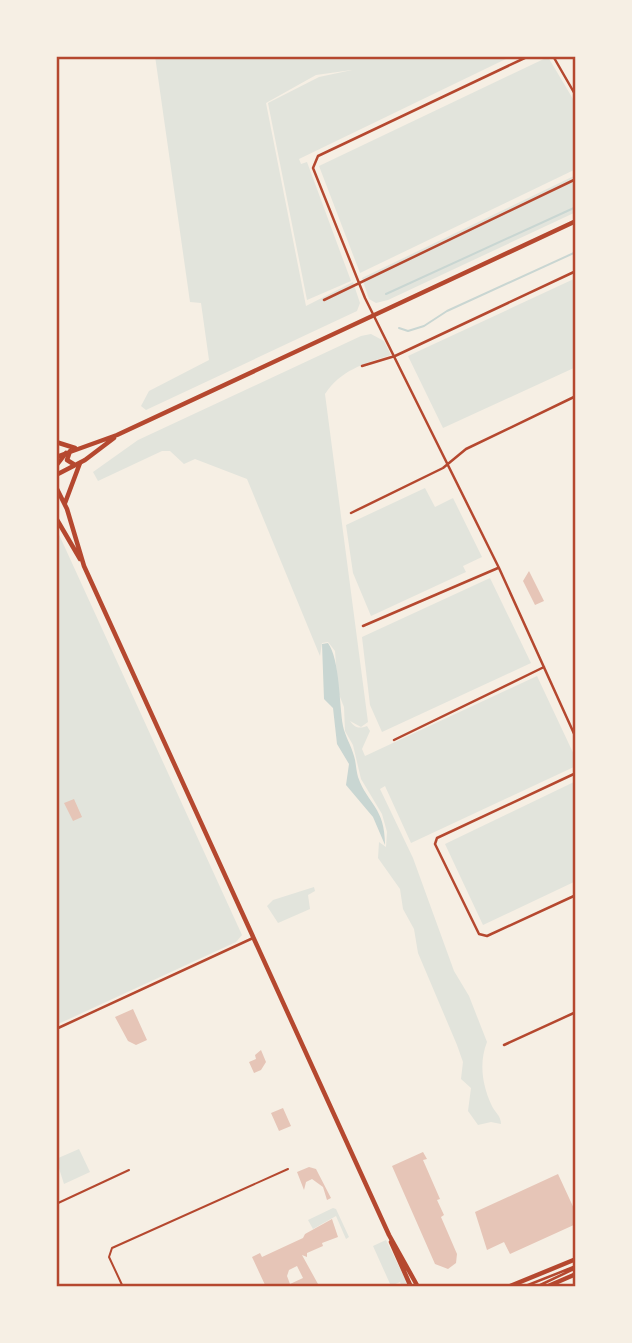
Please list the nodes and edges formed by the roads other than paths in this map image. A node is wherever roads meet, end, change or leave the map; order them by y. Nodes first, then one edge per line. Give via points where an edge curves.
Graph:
1 (529, 56) edge
2 (553, 56) edge
3 (576, 96) edge
4 (576, 179) edge
5 (576, 221) edge
6 (576, 271) edge
7 (359, 284) junction
8 (324, 300) dead end
9 (375, 316) junction
10 (395, 356) junction
11 (362, 366) dead end
12 (576, 396) edge
13 (117, 435) junction
14 (56, 442) edge
15 (96, 442) junction
16 (72, 449) junction
17 (99, 449) junction
18 (56, 457) edge
19 (78, 464) junction
20 (56, 465) edge
21 (448, 465) junction
22 (56, 475) edge
23 (56, 487) edge
24 (60, 499) edge
25 (351, 513) dead end
26 (56, 518) edge
27 (84, 566) junction
28 (499, 568) junction
29 (363, 626) dead end
30 (544, 667) junction
31 (576, 738) edge
32 (394, 740) dead end
33 (576, 773) edge
34 (576, 895) edge
35 (253, 938) junction
36 (576, 1012) edge
37 (56, 1028) edge
38 (504, 1045) dead end
39 (288, 1169) dead end
40 (129, 1170) dead end
41 (56, 1204) edge
42 (389, 1235) junction
43 (576, 1259) edge
44 (576, 1267) edge
45 (576, 1274) edge
46 (122, 1287) edge
47 (411, 1287) edge
48 (418, 1287) edge
49 (508, 1287) edge
50 (523, 1287) edge
51 (536, 1287) edge
52 (546, 1287) edge

1 - 7 street via 313,162
2 - 3 street
4 - 7 street
5 - 9 main road
6 - 10 street
7 - 8 street
7 - 9 street
9 - 10 street
9 - 13 main road
10 - 11 street
10 - 21 street
12 - 21 street via 466,449
13 - 15 main road
13 - 17 main road
14 - 16 main road
15 - 16 main road
15 - 17 main road
16 - 18 main road
16 - 19 main road via 67,460
16 - 20 main road
17 - 19 main road
19 - 20 main road
19 - 22 main road
19 - 24 main road
21 - 25 street
21 - 28 street
23 - 24 main road
24 - 27 main road
26 - 27 main road
27 - 35 main road
28 - 29 street
28 - 30 street
30 - 31 street
30 - 32 street
33 - 34 street via 437,838 435,844 479,934 487,936
35 - 37 street
35 - 42 main road
36 - 38 street
39 - 46 lane via 112,1248 109,1257
40 - 41 lane
42 - 47 main road
42 - 48 main road
43 - 49 main road
44 - 50 street
44 - 51 street
45 - 52 main road

